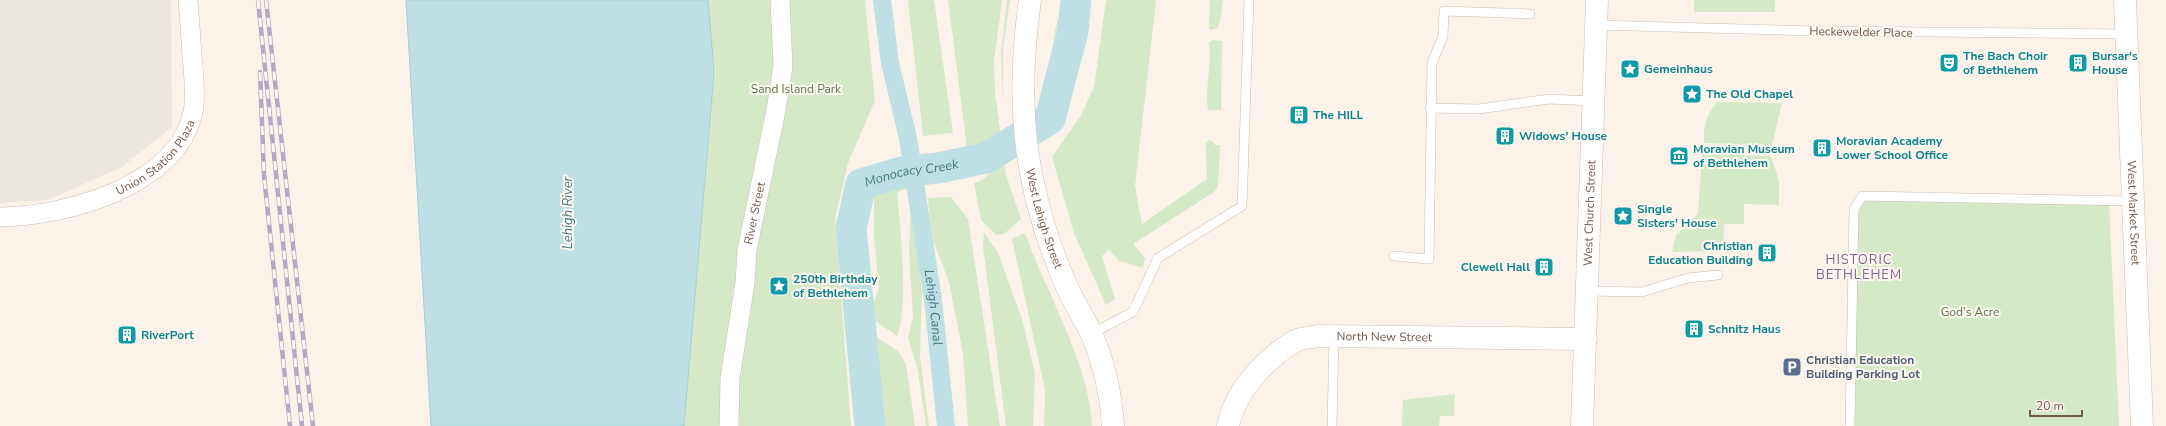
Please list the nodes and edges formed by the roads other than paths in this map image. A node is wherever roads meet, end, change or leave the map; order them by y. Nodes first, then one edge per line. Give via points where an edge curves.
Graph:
1 (188, 0) edge
2 (780, 0) edge
3 (1030, 0) edge
4 (1249, 0) edge
5 (1597, 0) edge
6 (2126, 0) edge
7 (1530, 14) dead end
8 (1596, 25) junction
9 (2126, 34) junction
10 (1593, 101) junction
11 (1430, 108) junction
12 (2133, 202) junction
13 (0, 217) edge
14 (1394, 256) dead end
15 (1718, 275) dead end
16 (1587, 291) junction
17 (1091, 334) junction
18 (1334, 336) junction
19 (1586, 339) junction
20 (729, 426) edge
21 (1113, 426) edge
22 (1228, 426) edge
23 (1332, 426) edge
24 (1582, 426) edge
25 (1850, 426) edge
26 (2142, 426) edge

1 - 13 street, Union Station Plaza via 194,112 185,136 172,151 125,189 86,204 21,217
2 - 20 street, River Street via 783,66 747,250 745,283 730,378
3 - 17 street, West Lehigh Street via 1025,33 1022,99 1028,166 1042,218 1064,280
4 - 17 lane via 1242,206 1158,258 1133,312
5 - 8 street, West Church Street
6 - 9 street, West Market Street
7 - 11 lane via 1444,11 1443,36 1432,63
8 - 9 lane, Heckewelder Place via 1823,31
8 - 10 street, West Church Street
9 - 12 street, West Market Street
10 - 11 lane via 1549,99 1479,109
10 - 16 street, West Church Street
11 - 14 lane via 1429,259
12 - 25 lane via 1862,196 1854,209
12 - 26 street, West Market Street
15 - 16 lane via 1688,278 1642,292
16 - 19 street, West Church Street
17 - 21 street, West Lehigh Street via 1101,358 1112,408
18 - 19 street, North New Street
18 - 22 street, North New Street via 1296,341 1265,364 1249,381 1229,418
18 - 23 lane
19 - 24 street, West Church Street

